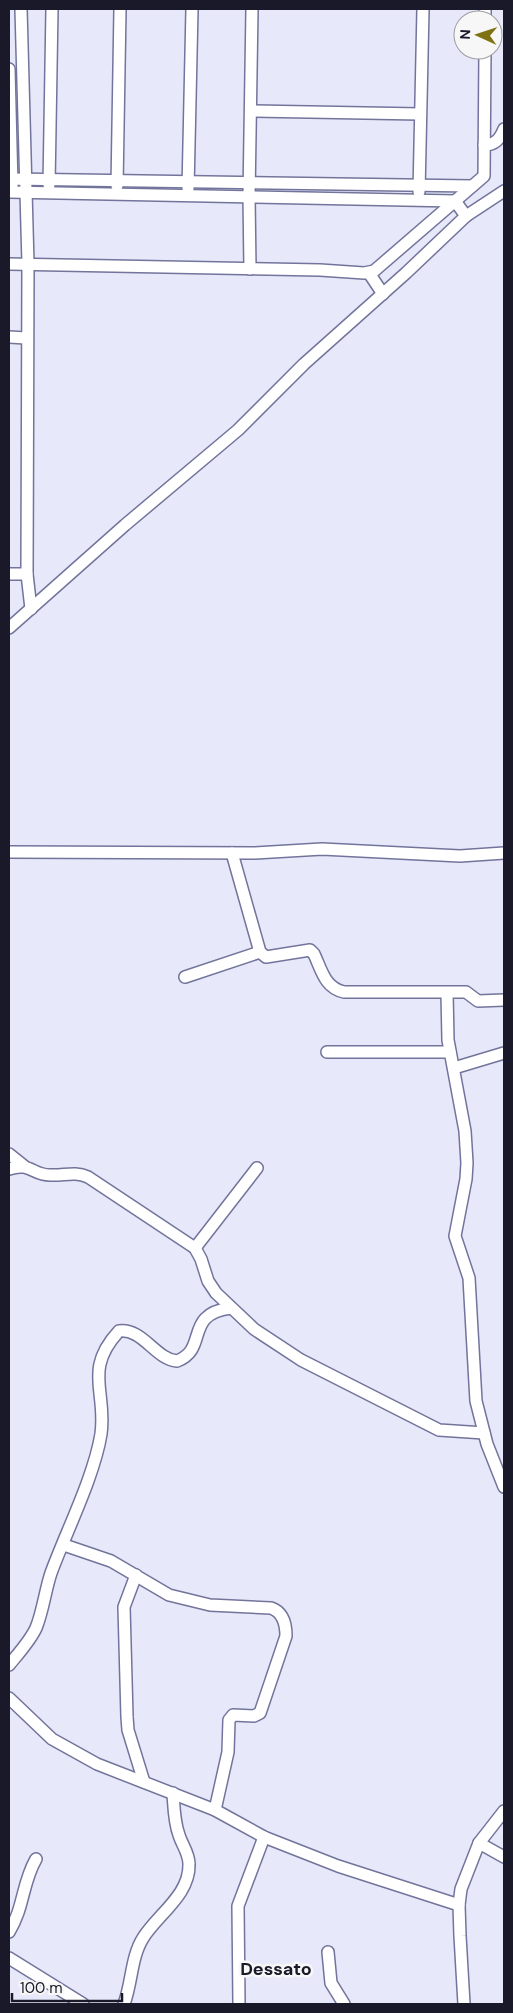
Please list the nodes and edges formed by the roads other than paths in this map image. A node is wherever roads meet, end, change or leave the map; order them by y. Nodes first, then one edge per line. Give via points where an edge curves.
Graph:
1 (21, 9) edge
2 (52, 9) edge
3 (120, 9) edge
4 (192, 9) edge
5 (252, 9) edge
6 (423, 9) edge
7 (485, 60) edge
8 (9, 68) edge
9 (24, 106) junction
10 (10, 107) junction
11 (251, 111) junction
12 (420, 114) junction
13 (504, 130) edge
14 (484, 145) junction
15 (25, 179) junction
16 (50, 179) junction
17 (10, 180) edge
18 (117, 180) junction
19 (188, 182) junction
20 (249, 183) junction
21 (420, 185) junction
22 (472, 186) junction
23 (504, 191) edge
24 (10, 192) edge
25 (25, 193) junction
26 (49, 194) junction
27 (116, 195) junction
28 (188, 196) junction
29 (249, 196) junction
30 (419, 199) junction
31 (455, 200) junction
32 (466, 216) junction
33 (9, 264) edge
34 (28, 264) junction
35 (250, 269) junction
36 (370, 273) junction
37 (383, 294) junction
38 (9, 337) edge
39 (26, 338) junction
40 (9, 574) edge
41 (27, 574) junction
42 (31, 609) junction
43 (9, 628) edge
44 (9, 852) edge
45 (232, 853) junction
46 (504, 853) edge
47 (260, 952) junction
48 (186, 977) dead end
49 (447, 993) junction
50 (504, 1000) edge
51 (327, 1052) dead end
52 (450, 1052) junction
53 (504, 1054) edge
54 (454, 1068) junction
55 (9, 1154) edge
56 (24, 1166) junction
57 (257, 1168) dead end
58 (9, 1169) edge
59 (195, 1248) junction
60 (231, 1308) junction
61 (484, 1433) junction
62 (504, 1486) edge
63 (64, 1545) junction
64 (136, 1574) junction
65 (9, 1665) edge
66 (9, 1698) edge
67 (144, 1782) junction
68 (173, 1793) junction
69 (215, 1810) junction
70 (504, 1810) edge
71 (264, 1837) junction
72 (479, 1843) junction
73 (504, 1857) edge
74 (36, 1859) dead end
75 (459, 1905) junction
76 (9, 1932) edge
77 (328, 1952) dead end
78 (9, 1958) edge
79 (83, 2004) edge
80 (124, 2004) edge
81 (239, 2004) edge
82 (344, 2004) edge
83 (464, 2004) edge

1 - 9 street
2 - 16 street
3 - 18 street
4 - 19 street
5 - 11 street
6 - 12 street
7 - 14 street
8 - 10 street
9 - 10 street
9 - 15 street
10 - 17 street
11 - 12 street
11 - 20 street
12 - 21 street
13 - 14 street via 492,145
14 - 22 street via 484,176
15 - 16 street
15 - 17 street
15 - 25 street
16 - 18 street
16 - 26 street
17 - 24 street
18 - 19 street
18 - 27 street
19 - 20 street
19 - 28 street
20 - 21 street
20 - 29 street
21 - 22 street
21 - 30 street
22 - 31 street
23 - 32 street
24 - 25 street
25 - 26 street
25 - 34 street
26 - 27 street
27 - 28 street
28 - 29 street
29 - 30 street
29 - 35 street
30 - 31 street
31 - 32 street
31 - 36 street
32 - 37 street
33 - 34 street
34 - 35 street
34 - 39 street
35 - 36 street
36 - 37 street
37 - 42 street via 304,364 238,430
38 - 39 street
39 - 41 street
40 - 41 street
41 - 42 street
42 - 43 street
44 - 45 street
45 - 46 street via 322,849 460,856
45 - 47 street
47 - 48 street
47 - 49 street via 272,957 310,950 334,990
49 - 50 street via 466,992 478,1001
49 - 52 street
51 - 52 street
52 - 54 street
53 - 54 street
54 - 61 street via 467,1163 455,1236 469,1278 474,1382
55 - 56 street
56 - 58 street
56 - 59 street via 48,1175 81,1173
57 - 59 street
59 - 60 street via 211,1288
60 - 61 street via 254,1329 301,1360 419,1421 446,1431
60 - 63 street via 211,1312 188,1353 177,1360 168,1359 126,1330 119,1331 104,1349 98,1383 102,1417 100,1440
61 - 62 street
63 - 64 street via 111,1561
63 - 65 street via 35,1629
64 - 67 street via 124,1607 127,1716 128,1730
64 - 69 street via 178,1598 210,1605 274,1609 286,1627 282,1649 260,1713 254,1716 234,1715 229,1720 228,1752
66 - 67 street via 67,1748 97,1764
67 - 68 street
68 - 69 street
68 - 80 street via 176,1824 188,1854 189,1871 171,1906 152,1925 140,1944
69 - 71 street
70 - 72 street
71 - 75 street via 338,1866
71 - 81 street via 238,1906
72 - 73 street
72 - 75 street via 461,1889
74 - 76 street via 27,1879 20,1912
75 - 83 street
77 - 82 street via 331,1983
78 - 79 street

